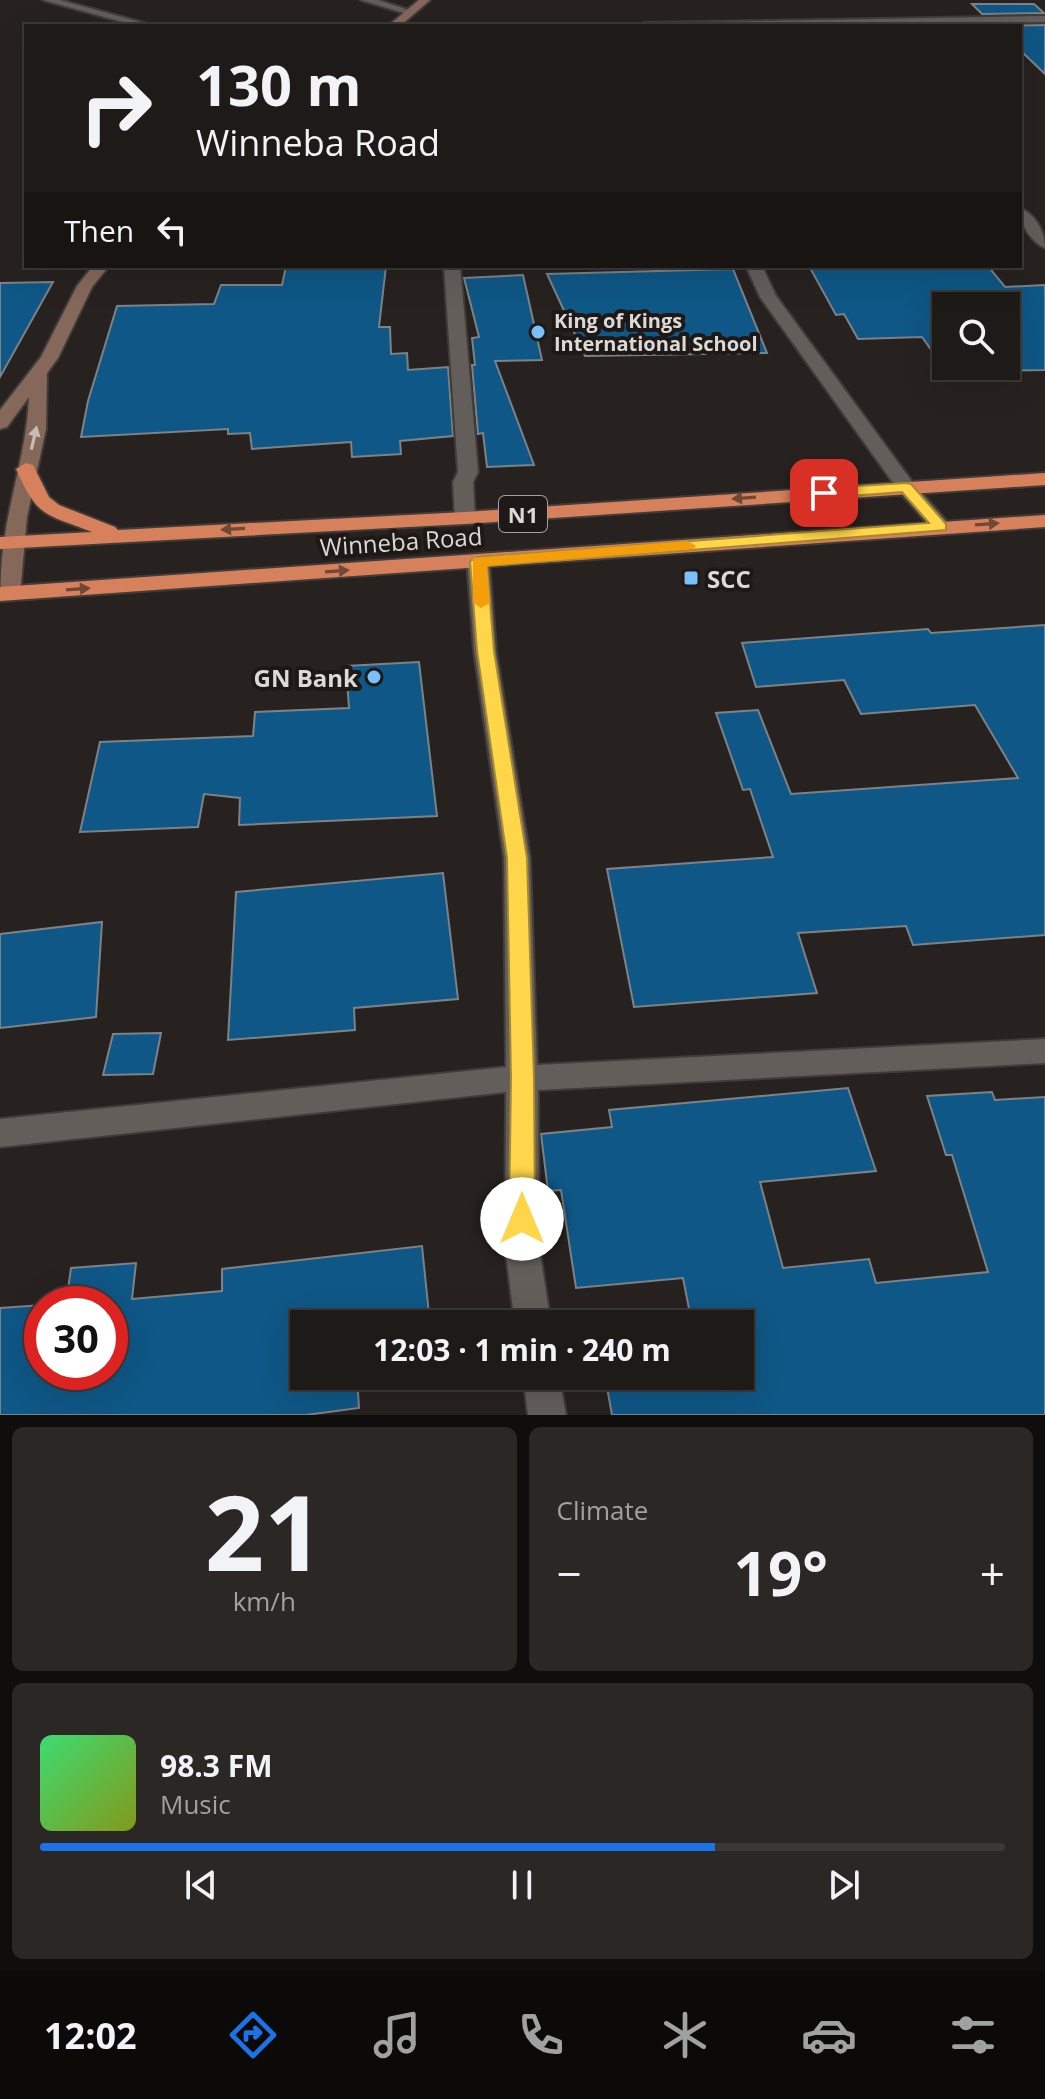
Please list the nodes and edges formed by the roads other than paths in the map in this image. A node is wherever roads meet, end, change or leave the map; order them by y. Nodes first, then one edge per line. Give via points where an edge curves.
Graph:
1 (48, 0) edge
2 (366, 0) edge
3 (425, 0) edge
4 (410, 12) junction
5 (1045, 19) edge
6 (142, 24) edge
7 (395, 24) edge
8 (861, 24) edge
9 (1022, 214) edge
10 (1045, 243) edge
11 (99, 268) edge
12 (452, 268) edge
13 (755, 268) edge
14 (39, 374) junction
15 (0, 423) edge
16 (26, 469) junction
17 (1045, 479) edge
18 (906, 487) junction
19 (465, 518) junction
20 (1045, 521) edge
21 (941, 527) junction
22 (121, 535) junction
23 (8, 542) edge
24 (478, 561) junction
25 (5, 594) edge
26 (1045, 1051) edge
27 (522, 1078) junction
28 (0, 1133) edge
29 (531, 1310) edge
30 (543, 1390) edge
31 (547, 1415) edge

1 - 6 street
2 - 4 street
3 - 4 street
4 - 7 street
5 - 8 street
9 - 10 street
11 - 14 street
12 - 19 street via 468,472 463,482
13 - 18 street via 768,297
14 - 15 street
16 -> 14 street via 37,429
16 - 22 highway via 40,500 52,509
16 - 23 street
17 - 18 highway, Winneba Road / N1
18 -> 19 highway, Winneba Road / N1
18 - 21 street
19 -> 22 highway, Winneba Road / N1
21 -> 20 highway, Winneba Road / N1
21 - 24 highway, Winneba Road / N1
22 - 23 highway, Winneba Road / N1
23 - 25 street
25 -> 24 highway, Winneba Road / N1
24 - 27 street via 485,651 517,858
26 - 27 street
27 - 28 street
27 - 29 street via 522,1247
30 - 31 street

